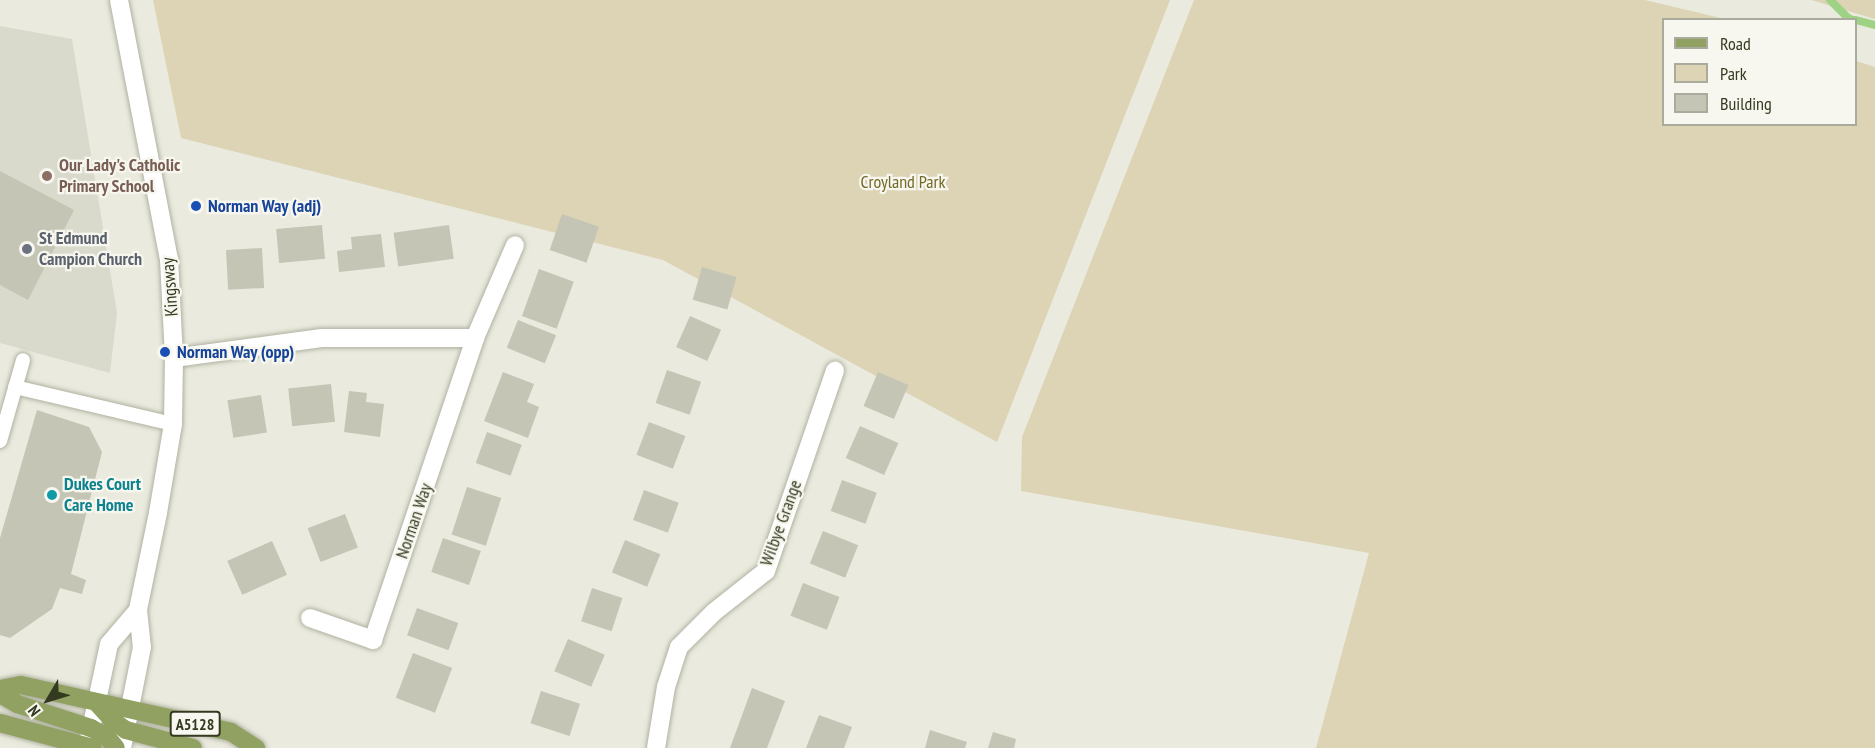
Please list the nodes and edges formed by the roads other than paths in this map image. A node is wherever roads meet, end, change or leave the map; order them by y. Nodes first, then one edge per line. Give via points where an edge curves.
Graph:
1 (119, 0) edge
2 (515, 245) dead end
3 (475, 338) junction
4 (174, 358) junction
5 (23, 360) dead end
6 (835, 371) dead end
7 (15, 387) junction
8 (173, 424) junction
9 (0, 441) edge
10 (138, 610) junction
11 (310, 618) dead end
12 (0, 692) edge
13 (96, 702) junction
14 (130, 710) junction
15 (0, 723) edge
16 (91, 728) junction
17 (124, 739) edge
18 (89, 748) edge
19 (116, 748) edge
20 (193, 748) edge
21 (256, 748) edge
22 (656, 748) edge

1 - 4 street, Kingsway via 169,259
2 - 3 street, Norman Way
3 - 4 street via 322,338
3 - 11 street, Norman Way via 373,640
4 - 8 street, Kingsway
5 - 7 lane
6 - 22 street, Wilbye Grange via 766,571 714,612 679,647 666,687
7 - 8 lane
7 - 9 lane
8 - 10 street, Kingsway
10 - 13 street, Kingsway via 109,644
10 - 14 street, Kingsway via 142,647
12 - 13 main road, A5128 via 21,685
12 - 16 main road, A5128 via 17,704
13 - 14 main road, A5128
13 - 16 street, Kingsway
13 - 17 main road, A5128
14 - 17 street, Kingsway
14 - 21 main road, A5128 via 231,732
15 - 18 main road
16 - 18 street, Kingsway
16 - 19 main road, A5128
17 - 20 main road, A5128

